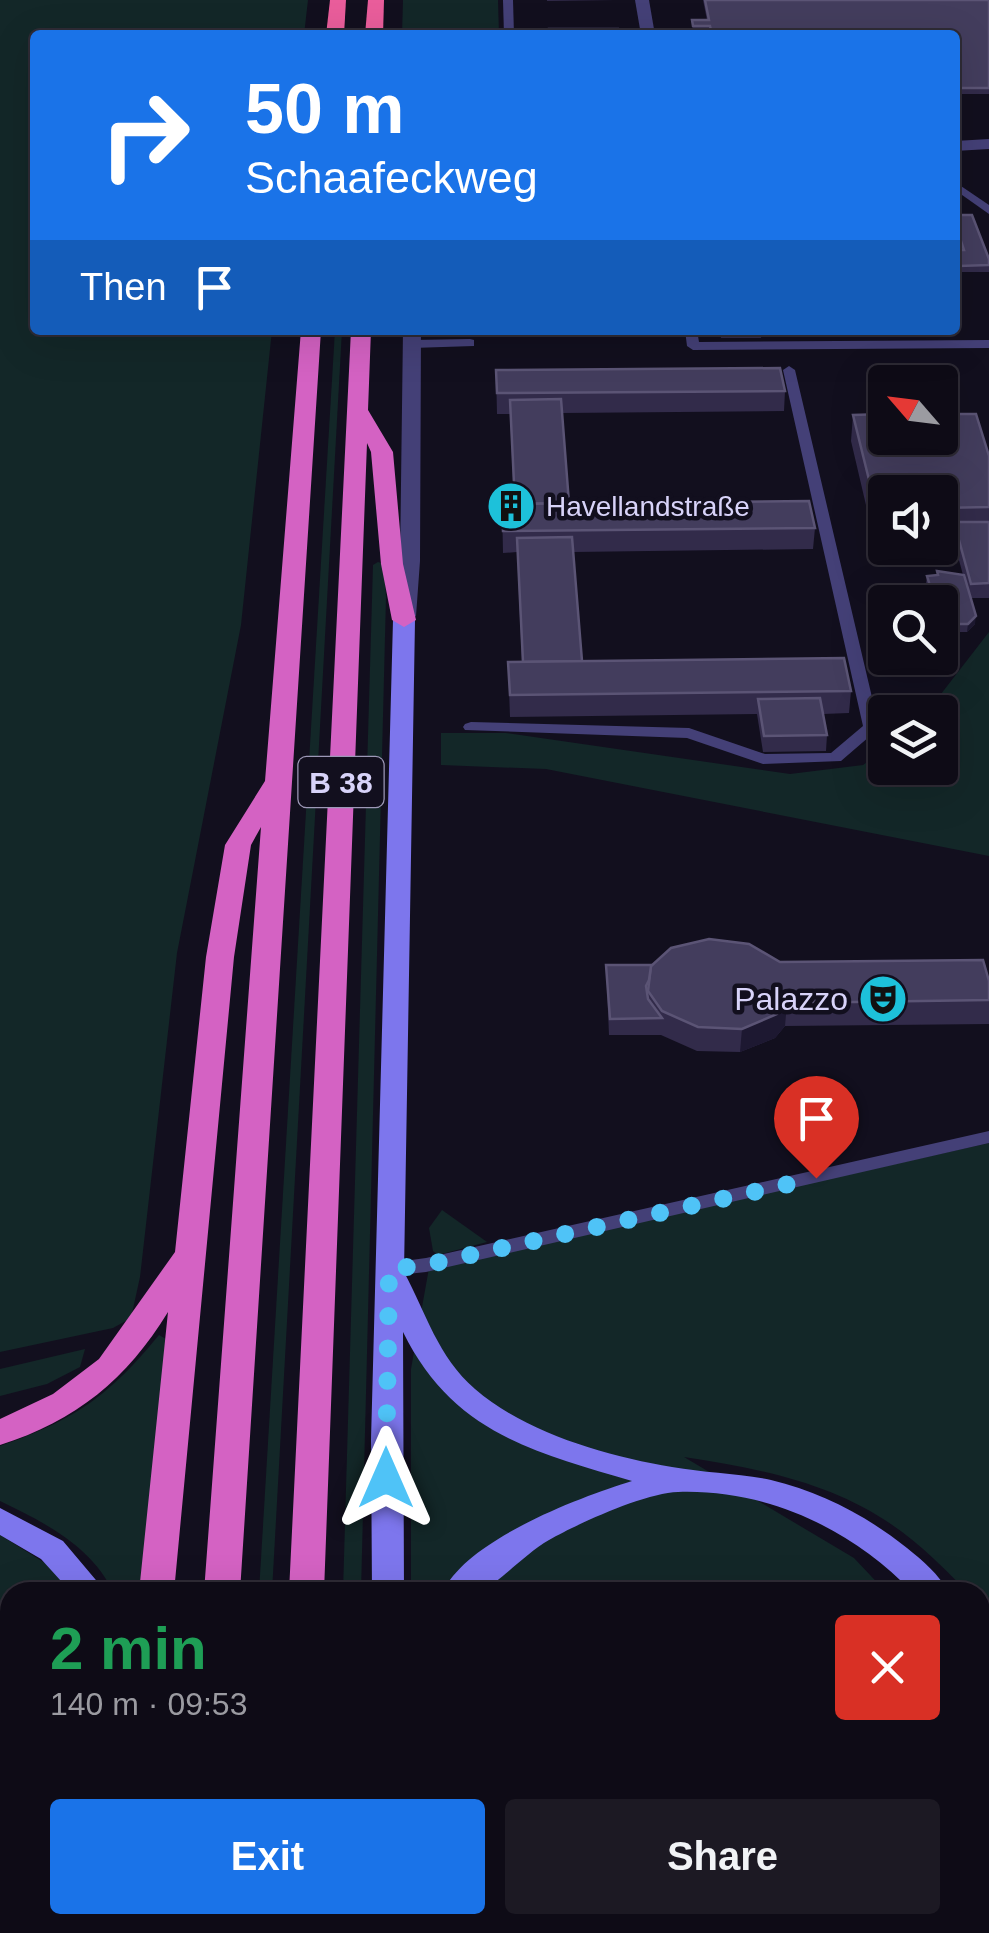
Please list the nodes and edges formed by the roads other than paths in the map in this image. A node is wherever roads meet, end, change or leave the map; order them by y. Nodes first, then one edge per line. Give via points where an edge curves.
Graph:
1 (338, 0) edge
2 (376, 0) edge
3 (508, 0) edge
4 (642, 0) edge
5 (335, 30) edge
6 (374, 30) edge
7 (510, 30) edge
8 (647, 30) edge
9 (989, 144) edge
10 (960, 146) edge
11 (960, 190) edge
12 (989, 210) edge
13 (311, 335) edge
14 (361, 335) edge
15 (692, 335) edge
16 (412, 337) edge
17 (470, 343) dead end
18 (989, 344) edge
19 (789, 370) dead end
20 (358, 411) junction
21 (404, 620) junction
22 (471, 727) dead end
23 (274, 780) junction
24 (989, 1137) edge
25 (190, 1252) junction
26 (389, 1269) junction
27 (0, 1432) edge
28 (675, 1480) junction
29 (0, 1520) edge
30 (81, 1582) edge
31 (157, 1582) edge
32 (223, 1582) edge
33 (306, 1582) edge
34 (388, 1582) edge
35 (470, 1582) edge
36 (922, 1582) edge

1 - 5 highway
2 - 6 highway
3 - 7 lane
4 - 8 street
9 - 10 street
11 - 12 lane
13 - 23 highway, B 38
14 - 20 highway, B 38
15 - 18 lane via 694,346
16 - 17 lane
16 - 21 street
19 - 22 lane via 870,727 835,758 762,758 689,733
20 - 21 highway via 382,452
20 - 33 highway, B 38
21 - 26 main road
23 - 25 highway via 238,845
23 - 32 highway, B 38
24 - 26 lane
25 - 27 highway via 118,1364 36,1420
25 - 31 highway
26 - 28 main road via 425,1346 446,1378 480,1409 538,1441
26 - 34 main road
28 - 35 main road via 564,1515 500,1554
28 - 36 main road via 725,1483 823,1510 887,1549
29 - 30 main road via 52,1550

